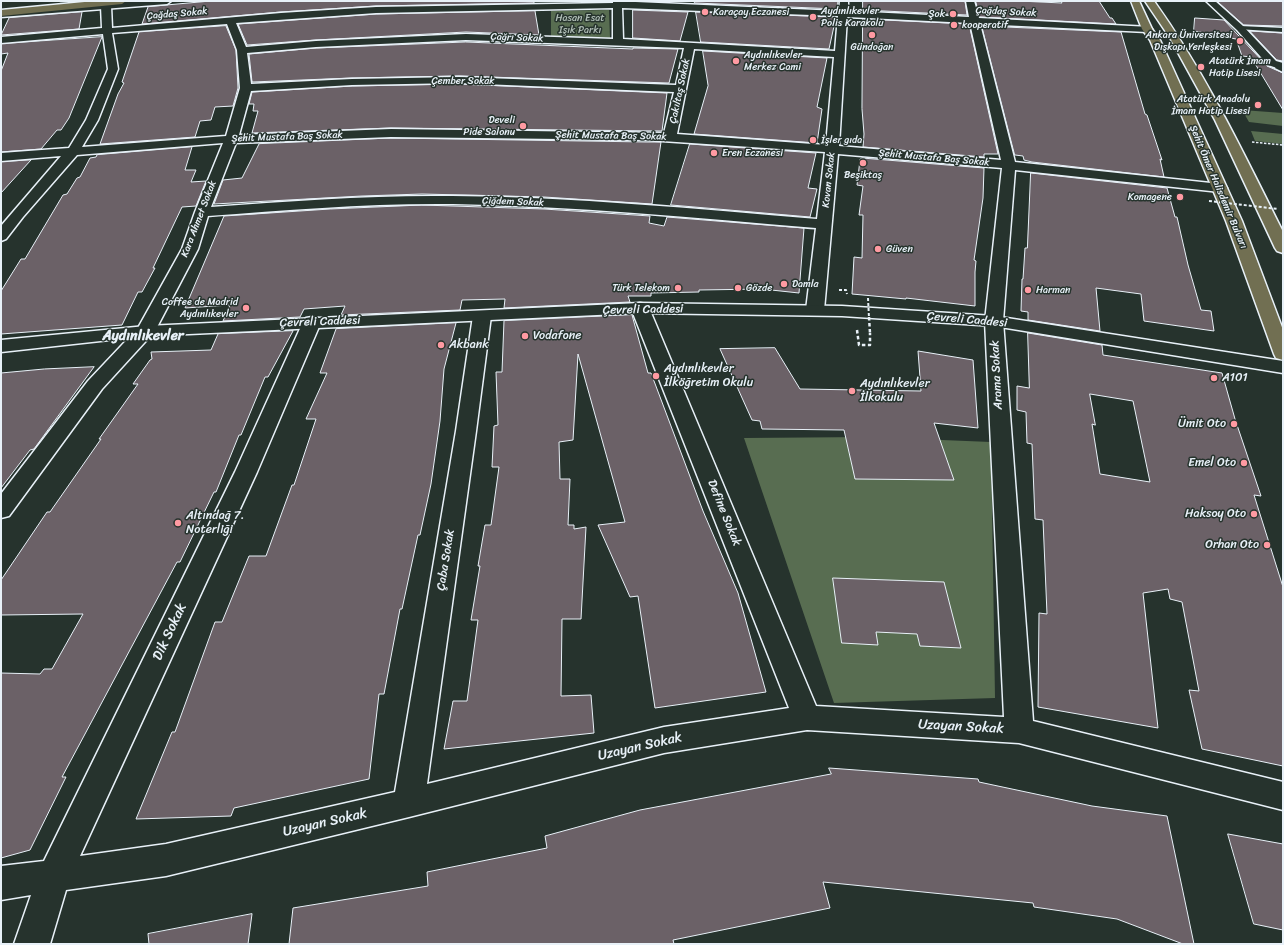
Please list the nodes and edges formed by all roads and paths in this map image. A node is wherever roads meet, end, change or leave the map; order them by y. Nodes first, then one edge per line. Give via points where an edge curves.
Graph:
1 (80, 1) edge
2 (122, 1) edge
3 (167, 1) edge
4 (970, 1) edge
5 (1135, 1) edge
6 (1149, 1) edge
7 (1155, 1) edge
8 (1210, 1) edge
9 (60, 2) edge
10 (139, 2) edge
11 (106, 3) edge
12 (616, 3) edge
13 (472, 4) edge
14 (1, 7) edge
15 (844, 8) edge
16 (29, 10) junction
17 (1, 13) edge
18 (230, 20) junction
19 (975, 22) junction
20 (1240, 28) junction
21 (1147, 29) junction
22 (1283, 30) edge
23 (107, 31) junction
24 (1175, 38) junction
25 (1, 40) edge
26 (618, 42) junction
27 (690, 46) junction
28 (242, 50) junction
29 (840, 54) junction
30 (1282, 68) edge
31 (246, 88) junction
32 (680, 89) junction
33 (670, 137) junction
34 (231, 139) junction
35 (1231, 140) junction
36 (1283, 145) edge
37 (832, 149) junction
38 (74, 150) junction
39 (1, 157) edge
40 (1009, 164) junction
41 (1220, 188) junction
42 (1209, 201) dead end
43 (1278, 209) dead end
44 (202, 212) junction
45 (824, 224) junction
46 (1, 236) edge
47 (1283, 248) edge
48 (868, 298) dead end
49 (640, 308) junction
50 (815, 310) junction
51 (482, 316) junction
52 (994, 321) junction
53 (312, 322) junction
54 (146, 330) junction
55 (858, 336) dead end
56 (1, 346) edge
57 (1283, 354) edge
58 (1283, 367) edge
59 (1, 510) edge
60 (807, 718) junction
61 (1019, 730) junction
62 (1283, 796) edge
63 (409, 803) junction
64 (54, 876) junction
65 (1, 883) edge
66 (32, 944) edge

1 - 16 highway
2 - 11 highway
3 - 10 street
4 - 19 street, Arama Sokak
5 - 21 highway, Şehit Ömer Halisdemir Bulvarı
6 - 24 highway
7 - 24 highway via 1174,30
8 - 20 street
9 - 14 highway
10 - 11 street
11 - 16 highway
11 - 17 street
11 - 23 street
12 - 13 street, Çağdaş Sokak
12 - 15 street, Çağdaş Sokak via 736,8
12 - 26 street
13 - 18 street, Çağdaş Sokak
15 - 19 street, Çağdaş Sokak
15 - 29 street, Kovan Sokak
16 - 17 highway
18 - 23 street, Çağdaş Sokak
18 - 28 street, Kara Ahmet Sokak
19 - 21 street, Çağdaş Sokak
19 - 40 street, Arama Sokak
20 - 22 lane
20 - 30 street via 1272,63
21 - 41 highway, Şehit Ömer Halisdemir Bulvarı via 1155,40
23 - 25 street, Çağdaş Sokak
23 - 38 street via 113,69 92,120
24 - 35 highway
26 - 27 street, Çağrı Sokak
26 - 28 street, Çağrı Sokak via 466,37
27 - 29 street, Çağrı Sokak
27 - 32 street, Çakıltaş Sokak
28 - 31 street, Kara Ahmet Sokak
29 - 37 street, Kovan Sokak
31 - 32 street, Çember Sokak via 372,81 458,80
31 - 34 street, Kara Ahmet Sokak
32 - 33 street, Çakıltaş Sokak
33 - 34 street, Şehit Mustafa Baş Sokak via 391,133
33 - 37 street, Şehit Mustafa Baş Sokak
34 - 38 street, Şehit Mustafa Baş Sokak
34 - 44 street, Kara Ahmet Sokak
35 - 36 path
35 - 47 highway
37 - 40 street, Şehit Mustafa Baş Sokak
37 - 45 street, Kovan Sokak
38 - 39 street, Şehit Mustafa Baş Sokak
38 - 46 street
40 - 41 street, Şehit Mustafa Baş Sokak
40 - 52 street, Arama Sokak
41 - 57 highway, Şehit Ömer Halisdemir Bulvarı
42 - 43 path, bridge
44 - 45 street, Çiğdem Sokak via 337,202 451,200 556,203
44 - 54 street, Kara Ahmet Sokak via 190,249
45 - 50 street, Kovan Sokak
48 - 55 path, bridge via 870,345 859,345
49 - 50 street, Çevreli Caddesi
49 - 51 street, Çevreli Caddesi
49 - 60 street, Define Sokak
50 - 52 street, Çevreli Caddesi
51 - 53 street, Çevreli Caddesi
51 - 63 street, Çaba Sokak
52 - 58 street, Çevreli Caddesi
52 - 61 street, Arama Sokak
53 - 54 street, Çevreli Caddesi
53 - 64 street, Dik Sokak via 246,472
54 - 56 street, Çevreli Caddesi
54 - 59 street, Kara Ahmet Sokak via 95,385
60 - 61 street, Uzayan Sokak
60 - 63 street, Uzayan Sokak via 664,740
61 - 62 street, Uzayan Sokak
63 - 64 street, Uzayan Sokak via 166,860
64 - 65 street, Uzayan Sokak
64 - 66 street, Dik Sokak

